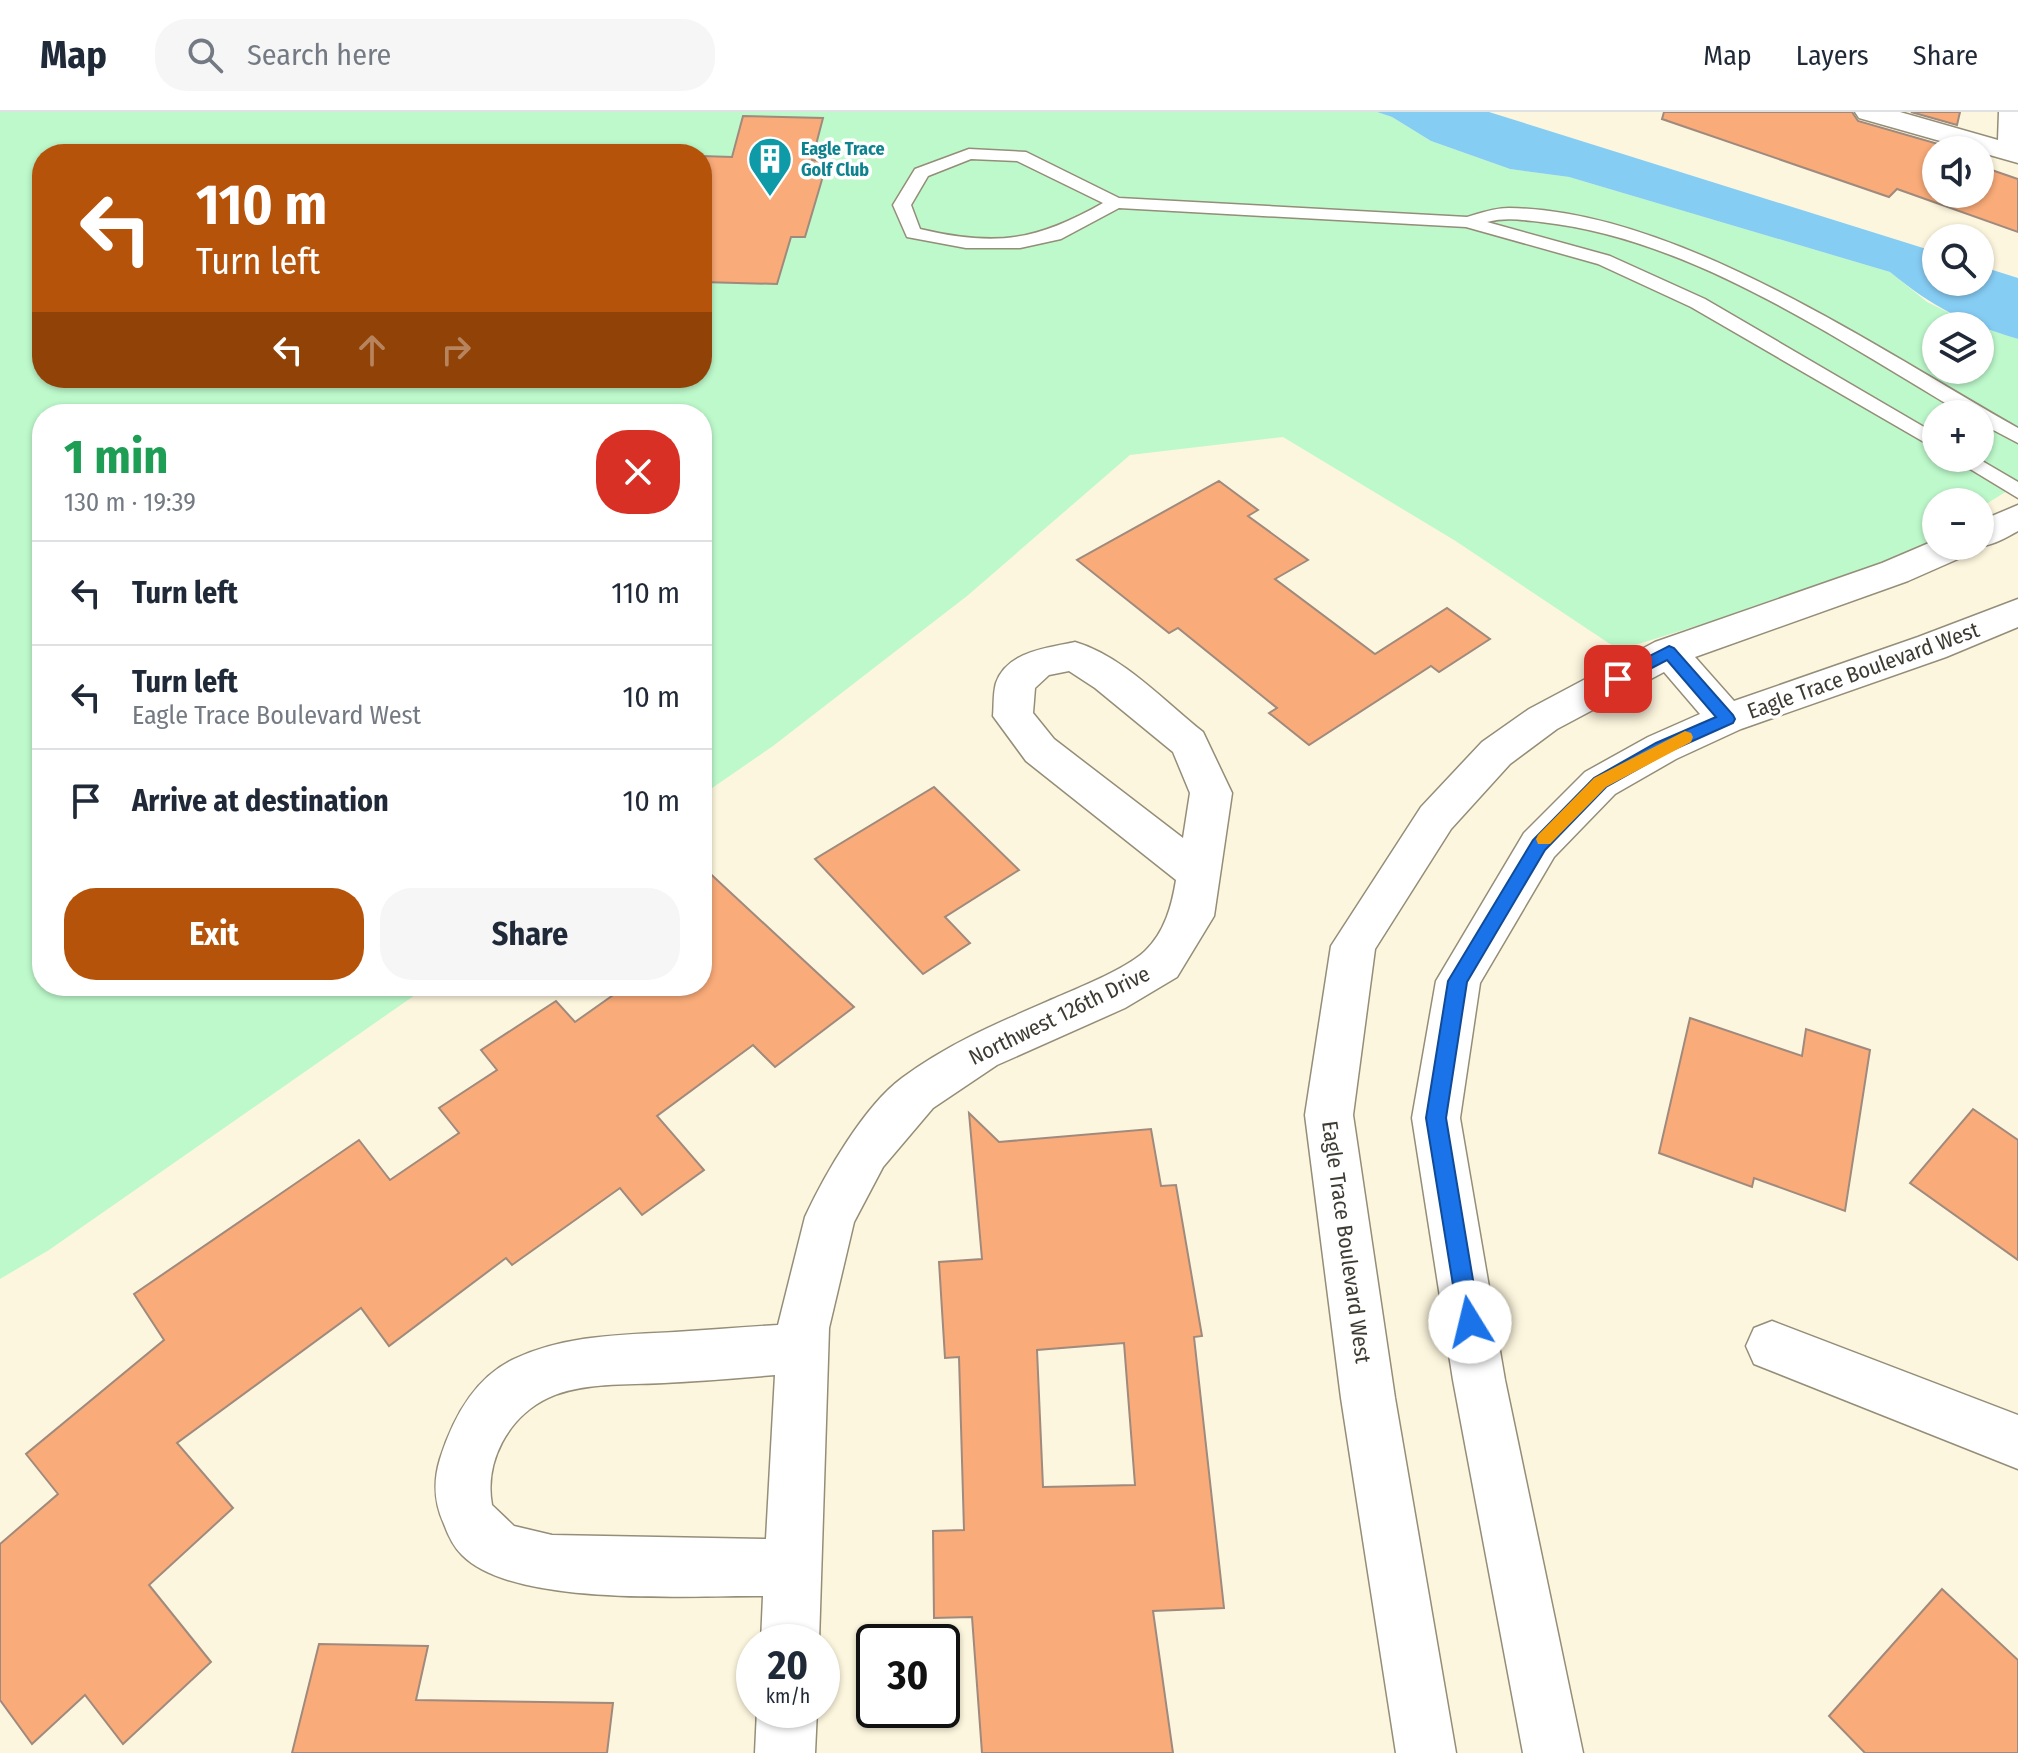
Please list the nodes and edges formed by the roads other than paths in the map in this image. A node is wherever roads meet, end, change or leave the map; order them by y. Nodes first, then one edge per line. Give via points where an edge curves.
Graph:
1 (1869, 112) edge
2 (2013, 112) edge
3 (2015, 153) edge
4 (1116, 203) junction
5 (1467, 222) junction
6 (1953, 400) edge
7 (1994, 423) edge
8 (1922, 435) edge
9 (2018, 437) edge
10 (1986, 472) edge
11 (2018, 491) edge
12 (2018, 517) edge
13 (1994, 528) edge
14 (1922, 560) edge
15 (2018, 612) edge
16 (1669, 652) junction
17 (1727, 719) junction
18 (1198, 873) junction
19 (1772, 1346) dead end
20 (803, 1348) junction
21 (2018, 1442) edge
22 (793, 1568) junction
23 (791, 1624) edge
24 (786, 1728) edge
25 (785, 1753) edge
26 (1426, 1753) edge
27 (1553, 1753) edge

1 - 3 street
2 - 3 street
4 - 4 lane via 1020,156 969,154 921,173 902,205 913,233 953,243 1009,245 1055,235
4 - 5 lane
5 - 6 lane via 1506,213 1552,217 1671,251 1781,301
5 - 8 lane via 1604,260 1698,303
7 - 9 lane
10 - 11 lane
12 - 13 street
14 - 16 street, Eagle Trace Boulevard West
15 - 17 street, Eagle Trace Boulevard West
16 - 17 street
16 - 26 street, Eagle Trace Boulevard West via 1543,719 1496,753 1436,818 1353,946 1329,1115
17 - 27 street, Eagle Trace Boulevard West via 1600,783 1539,845 1458,981 1436,1118 1479,1380
18 - 18 street, Northwest 126th Drive via 1040,750 1013,716 1016,683 1037,664 1075,656 1189,743 1211,793
18 - 20 street, Northwest 126th Drive via 1192,916 1161,964 1109,995 981,1051 916,1094 866,1152 830,1217 803,1328
19 - 21 street
20 - 22 street, Northwest 126th Drive
20 - 22 street via 591,1363 549,1372 517,1387 493,1409 474,1439 461,1492 467,1515 481,1536 532,1562
22 - 23 street, Northwest 126th Drive
24 - 25 street

